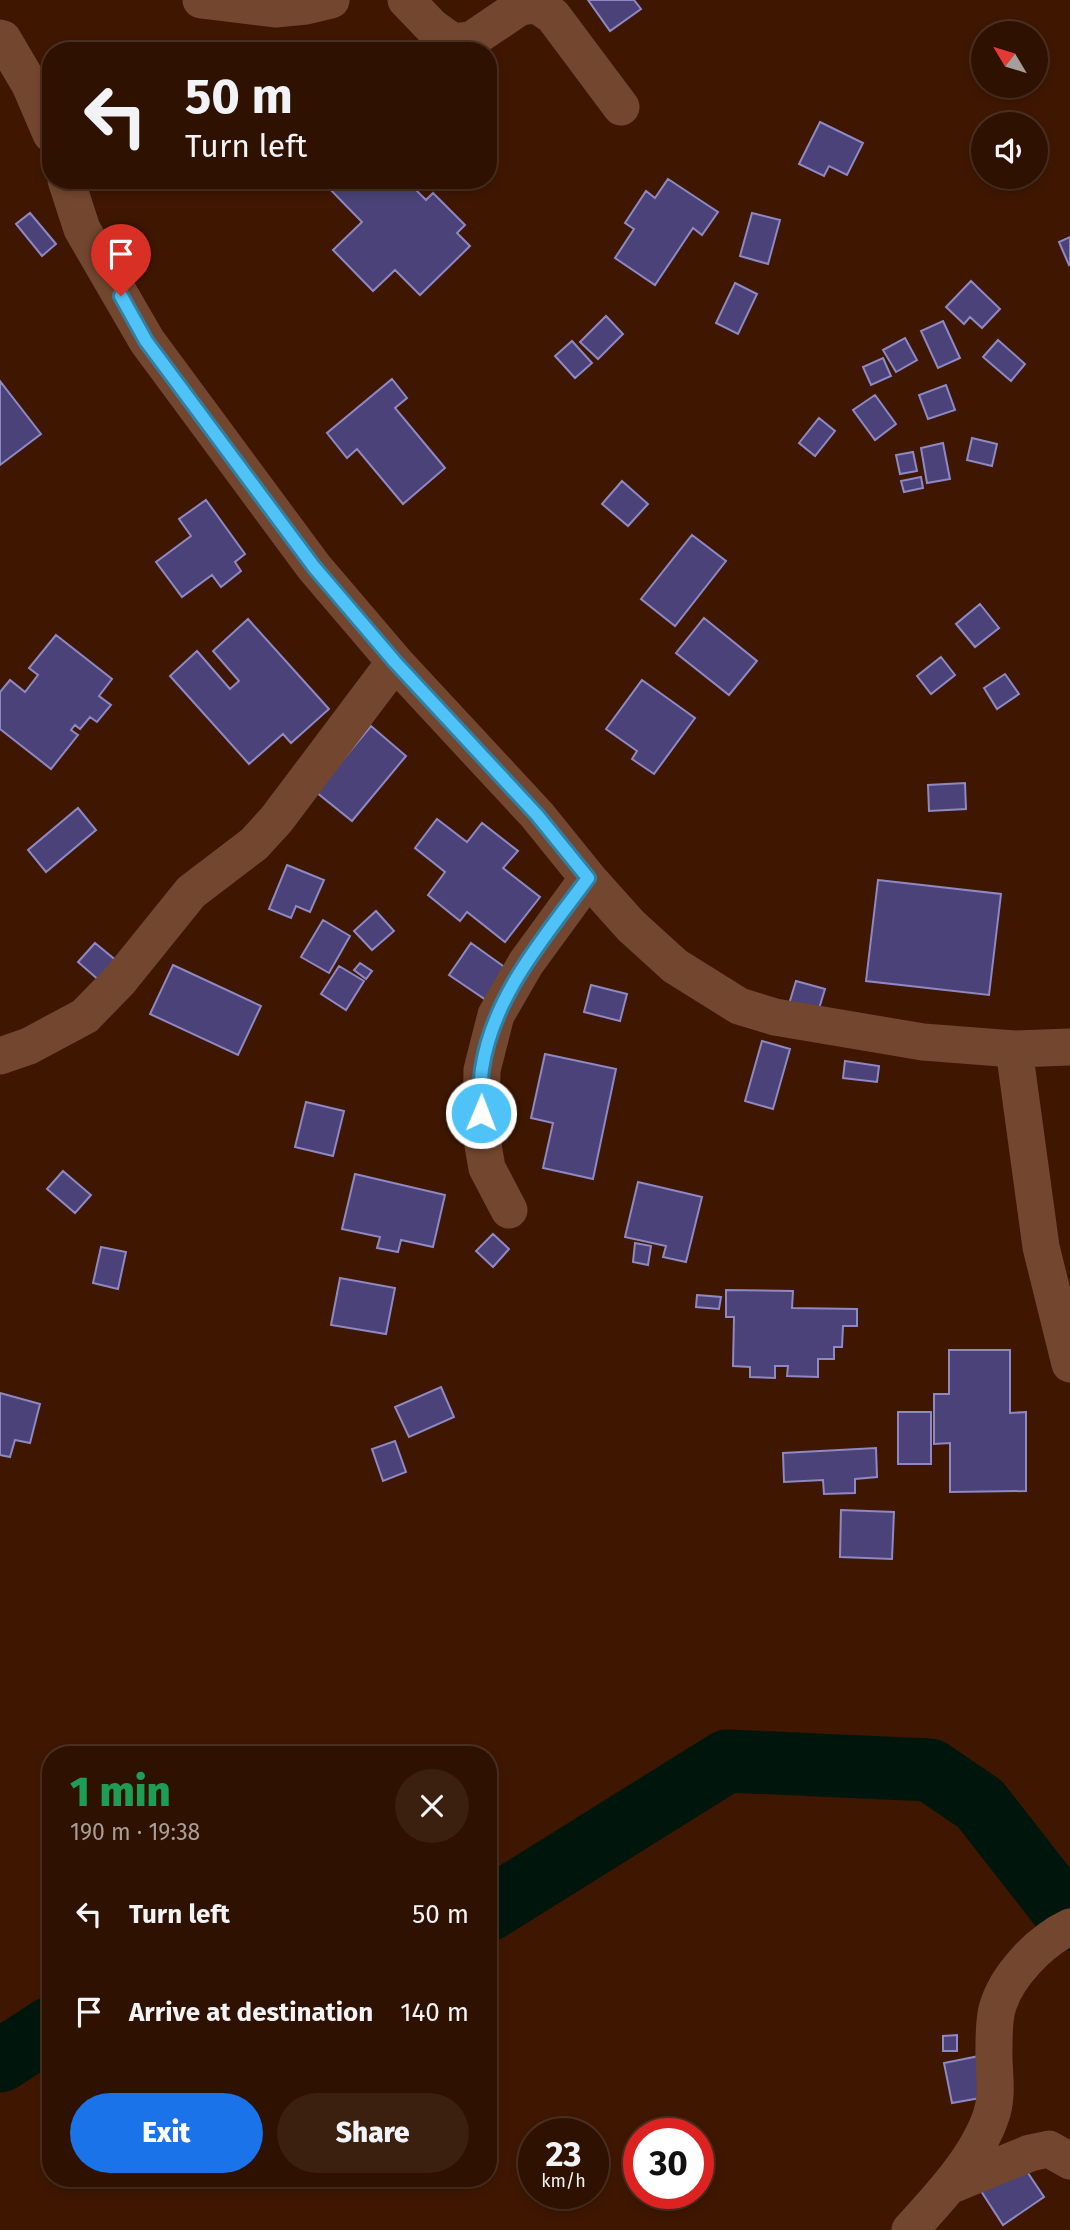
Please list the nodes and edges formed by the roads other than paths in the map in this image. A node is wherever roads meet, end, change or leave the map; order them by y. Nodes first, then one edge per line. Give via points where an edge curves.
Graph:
1 (201, 0) edge
2 (331, 0) edge
3 (406, 0) edge
4 (0, 38) edge
5 (621, 107) dead end
6 (42, 113) edge
7 (69, 189) edge
8 (395, 662) junction
9 (588, 878) junction
10 (1070, 1047) edge
11 (1014, 1049) junction
12 (0, 1056) edge
13 (509, 1210) dead end
14 (1070, 1364) edge
15 (1061, 1931) edge
16 (1070, 2161) edge
17 (949, 2186) junction
18 (910, 2230) edge

1 - 2 street via 275,9
3 - 5 street via 453,42 471,40 520,7 537,5 553,16
4 - 6 street
7 - 8 street via 82,229 146,341 314,567
8 - 9 street via 537,815
8 - 12 street via 276,820 254,844 191,892 85,1016
9 - 11 street via 675,966 739,1006 775,1017 923,1042
9 - 13 street via 526,963 496,1015 482,1070 481,1134 487,1168
10 - 11 street
11 - 14 street via 1041,1247
15 - 17 street via 1017,1970 997,2009 997,2091 991,2117
16 - 17 street via 1049,2148
17 - 18 street

